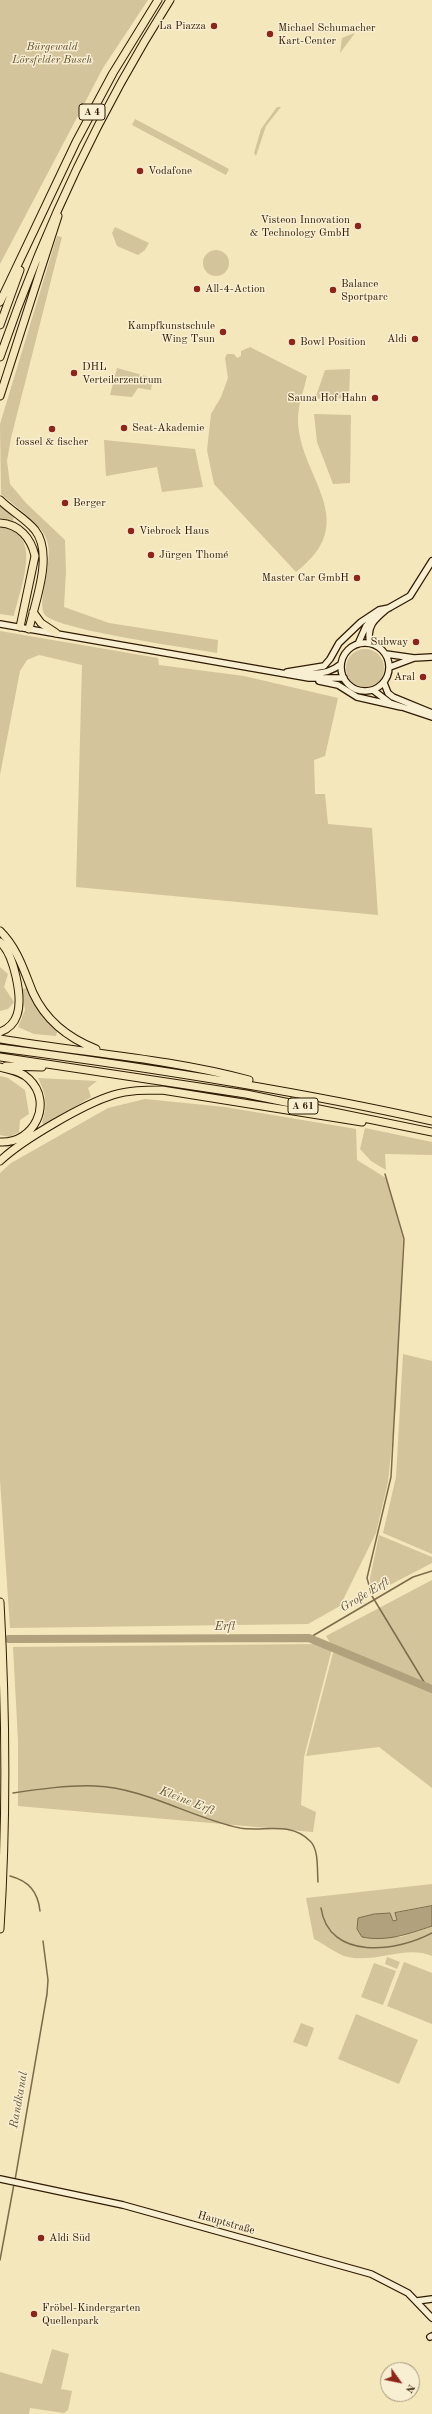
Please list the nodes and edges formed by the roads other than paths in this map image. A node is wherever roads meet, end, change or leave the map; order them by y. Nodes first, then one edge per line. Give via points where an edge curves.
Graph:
1 (158, 0) edge
2 (170, 0) edge
3 (68, 187) junction
4 (38, 226) junction
5 (0, 302) edge
6 (0, 325) edge
7 (0, 358) edge
8 (0, 396) edge
9 (0, 500) edge
10 (0, 523) edge
11 (432, 562) edge
12 (389, 608) junction
13 (33, 612) junction
14 (0, 624) edge
15 (20, 627) junction
16 (29, 629) junction
17 (56, 633) junction
18 (370, 643) junction
19 (358, 644) junction
20 (386, 654) junction
21 (432, 657) edge
22 (414, 658) junction
23 (341, 664) junction
24 (390, 667) junction
25 (293, 671) junction
26 (285, 672) junction
27 (309, 678) junction
28 (344, 678) junction
29 (384, 683) junction
30 (373, 690) junction
31 (400, 707) junction
32 (432, 713) edge
33 (432, 717) edge
34 (0, 931) edge
35 (0, 942) edge
36 (0, 1032) edge
37 (0, 1039) edge
38 (0, 1048) edge
39 (108, 1053) junction
40 (0, 1058) edge
41 (0, 1066) edge
42 (82, 1069) junction
43 (284, 1090) junction
44 (432, 1121) edge
45 (403, 1126) junction
46 (432, 1132) edge
47 (0, 1142) edge
48 (0, 1162) edge
49 (0, 1602) edge
50 (0, 1929) edge
51 (0, 2179) edge
52 (432, 2299) edge
53 (417, 2301) junction
54 (432, 2318) edge

1 - 4 highway, A 4 via 112,73 76,142
2 - 3 highway, A 4 via 118,86
3 - 7 highway, A 4 via 48,230
3 - 8 highway
4 - 5 highway
4 - 6 highway, A 4
9 - 13 highway via 31,526 42,542 44,559
10 - 15 highway via 12,525 25,535 35,556
11 - 12 main road via 410,596
12 - 18 main road via 374,620 368,635
12 - 19 main road via 372,618
12 - 25 main road via 379,610 362,622 339,643 324,666
13 - 16 highway
13 - 17 highway via 41,623
14 - 15 main road
15 - 16 main road
16 - 17 main road
17 - 26 main road
18 - 19 main road
18 - 20 main road
19 - 23 main road via 347,651
20 - 22 main road
20 - 24 main road
21 - 22 main road
22 - 24 main road
23 - 25 main road via 332,670 319,673
23 - 28 main road
24 - 29 main road
25 - 26 main road
26 - 27 main road
27 - 28 main road
27 - 31 main road via 338,685 357,697
28 - 30 main road via 357,690
29 - 30 main road
29 - 32 main road via 388,693 393,697
30 - 31 main road
31 - 33 main road
34 - 39 highway via 16,952 34,994 51,1021 75,1039
35 - 36 highway via 12,960 19,1004 13,1024
37 - 39 highway
38 - 43 highway, A 61
39 - 43 highway via 178,1065
40 - 42 highway, A 61
41 - 42 highway
41 - 47 highway via 28,1078 40,1101 40,1112 30,1131 18,1140
42 - 45 highway, A 61 via 246,1094
43 - 44 highway, A 61
45 - 46 highway, A 61
45 - 48 highway via 355,1121 162,1090 142,1090 112,1095 88,1105 23,1144
49 - 50 highway via 5,1772
51 - 53 main road, Hauptstraße via 120,2204 365,2272 398,2287
52 - 53 main road
53 - 54 main road, Hauptstraße

